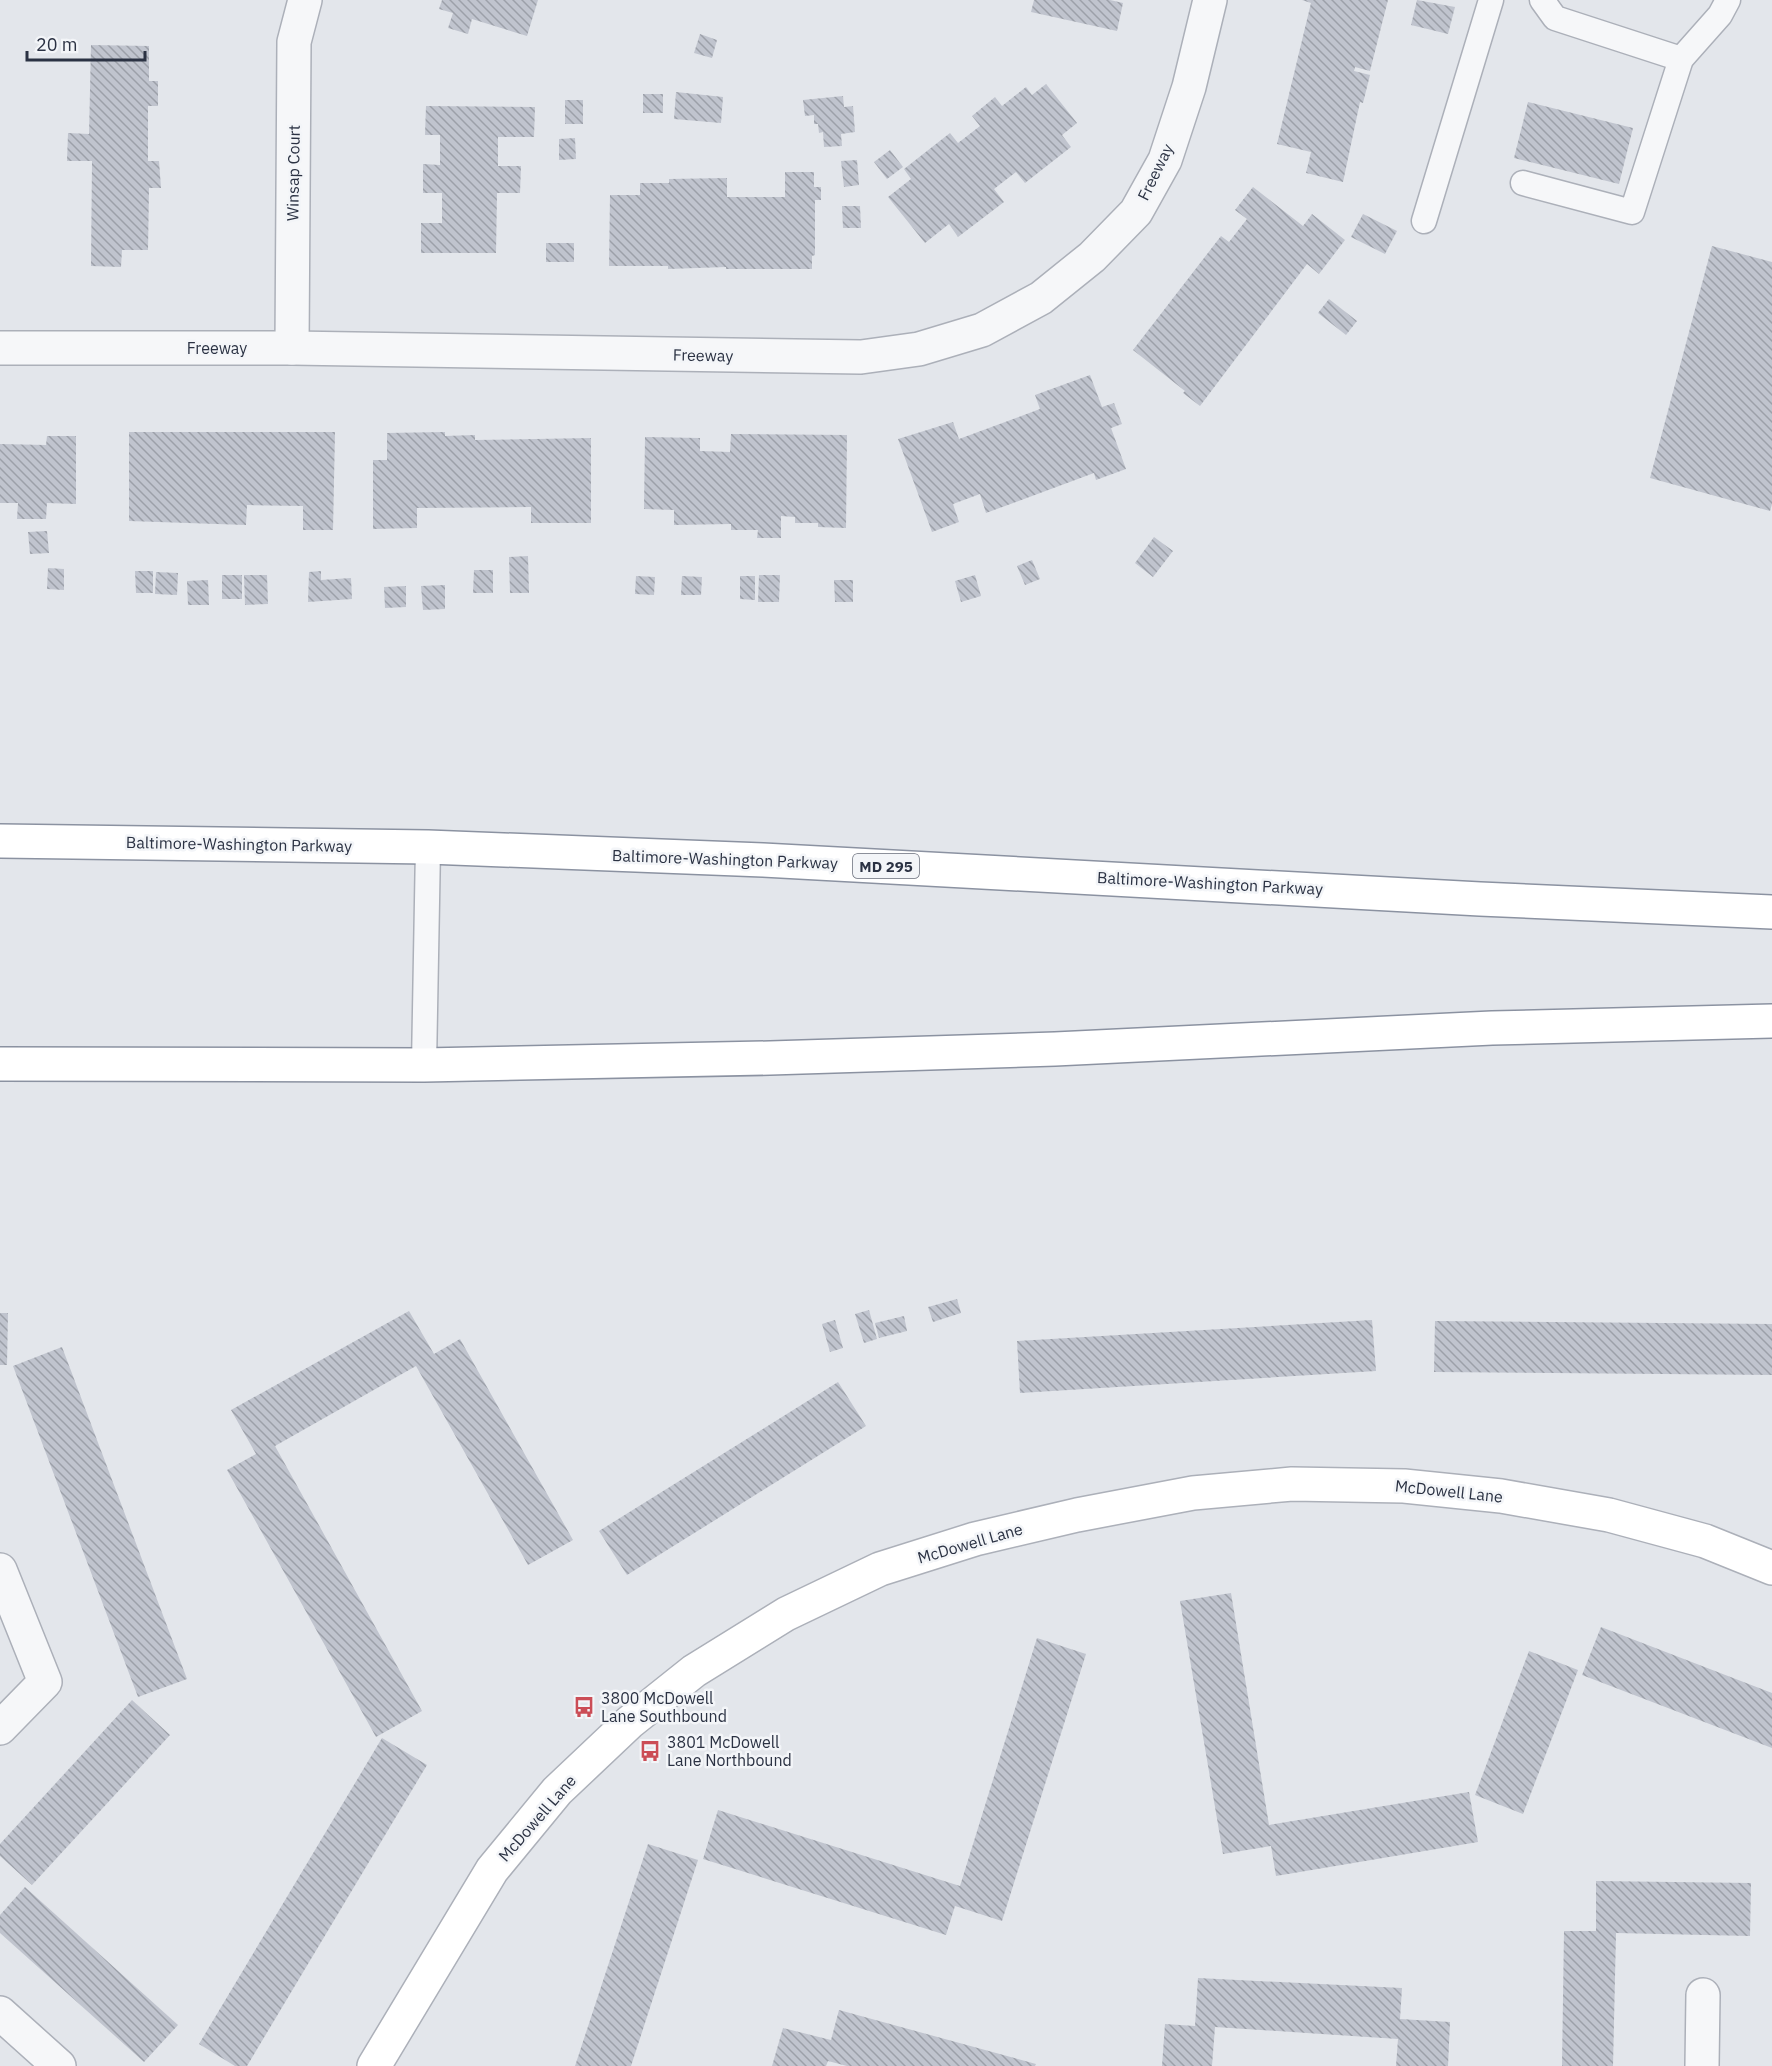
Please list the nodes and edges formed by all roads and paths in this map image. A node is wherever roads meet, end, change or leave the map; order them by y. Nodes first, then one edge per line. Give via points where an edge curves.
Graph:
1 (305, 0) edge
2 (1210, 0) edge
3 (1491, 0) edge
4 (1542, 0) edge
5 (1728, 0) edge
6 (1681, 59) junction
7 (1522, 183) dead end
8 (1424, 221) dead end
9 (0, 348) edge
10 (292, 348) junction
11 (0, 841) edge
12 (428, 847) junction
13 (1772, 912) edge
14 (1772, 1020) edge
15 (0, 1064) edge
16 (424, 1065) junction
17 (1772, 1568) edge
18 (0, 1569) edge
19 (0, 1728) edge
20 (1703, 1995) dead end
21 (0, 2013) edge
22 (59, 2066) edge
23 (374, 2066) edge
24 (1702, 2066) edge

1 - 10 street, Winsap Court via 294,42
2 - 10 street, Freeway via 1189,87 1165,160 1136,212 1092,257 1049,291 982,330 919,349 861,357
3 - 8 lane
4 - 6 lane via 1555,18
5 - 6 lane via 1720,15
6 - 7 lane via 1632,213
9 - 10 street, Freeway
11 - 12 main road, Baltimore-Washington Parkway / MD 295
12 - 13 main road, Baltimore-Washington Parkway / MD 295 via 834,863
12 - 16 lane
14 - 16 main road via 794,1058
15 - 16 main road
17 - 23 main road, McDowell Lane via 1705,1540 1609,1515 1501,1496 1404,1486 1292,1484 1193,1494 1077,1515 975,1539 879,1569 786,1614 694,1671 630,1722 556,1791 492,1870
18 - 19 street via 45,1682
20 - 24 street
21 - 22 street

